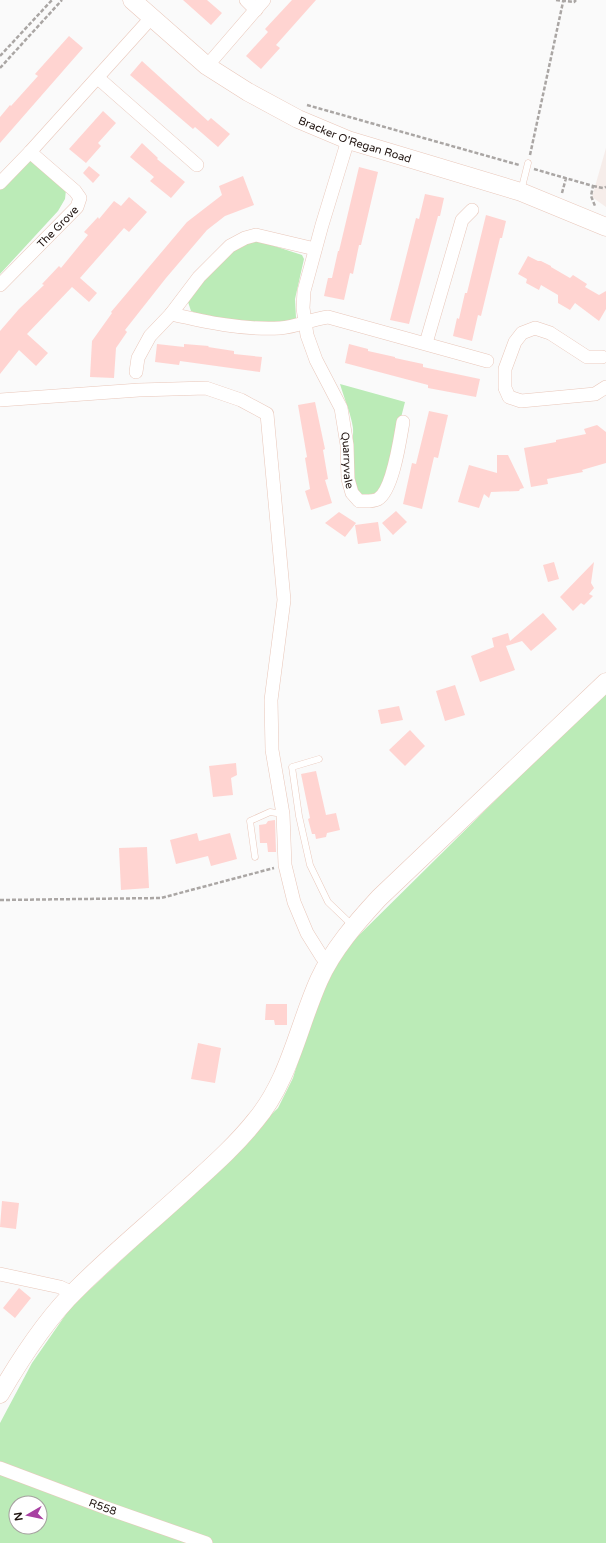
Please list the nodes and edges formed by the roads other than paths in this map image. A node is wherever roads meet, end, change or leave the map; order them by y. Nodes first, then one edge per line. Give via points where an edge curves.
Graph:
1 (132, 0) edge
2 (246, 0) edge
3 (260, 5) edge
4 (151, 18) junction
5 (207, 66) junction
6 (98, 78) junction
7 (348, 140) junction
8 (30, 152) junction
9 (197, 165) dead end
10 (528, 165) road end
11 (0, 183) edge
12 (521, 192) junction
13 (472, 210) dead end
14 (602, 219) edge
15 (315, 249) junction
16 (0, 285) edge
17 (171, 314) junction
18 (306, 322) junction
19 (426, 343) junction
20 (605, 358) edge
21 (487, 361) dead end
22 (136, 372) dead end
23 (606, 387) edge
24 (0, 400) edge
25 (403, 422) dead end
26 (606, 682) edge
27 (319, 759) dead end
28 (283, 814) junction
29 (255, 856) dead end
30 (353, 926) junction
31 (329, 961) junction
32 (0, 1274) edge
33 (73, 1293) junction
34 (0, 1394) edge
35 (0, 1468) edge
36 (206, 1543) edge

1 - 4 main road, Bracker O'Regan Road
2 - 3 street
3 - 5 street
4 - 5 main road, Bracker O'Regan Road
4 - 6 street
5 - 7 main road, Bracker O'Regan Road via 292,116
6 - 8 street
6 - 9 street
7 - 12 main road, Bracker O'Regan Road
7 - 15 street, Quarryvale
8 - 11 street
8 - 16 street, The Grove via 80,198 77,207
10 - 12 lane
12 - 14 main road, Bracker O'Regan Road
13 - 19 street via 462,220
15 - 17 street via 256,235 245,238 230,246 199,277
15 - 18 street, Quarryvale via 304,292 303,308
17 - 18 street via 225,325 257,328 280,328
17 - 22 street via 150,336 138,358
18 - 19 street via 328,317
18 - 25 street, Quarryvale via 307,334 316,360 341,408 347,444 348,479 352,493 359,501 378,499 385,490 393,471
19 - 21 street
20 - 23 street via 587,357 550,333 535,328 522,333 515,342 505,369 504,388 508,397 521,401 595,394
24 - 28 street via 206,388 241,400 267,414 284,600 271,700 272,750
26 - 30 main road via 379,898
27 - 30 lane via 292,767 299,816 310,865 328,902
28 - 29 lane via 270,812 250,821
28 - 31 street via 285,865 294,902 307,933 322,957
30 - 31 main road
31 - 33 main road via 319,979 275,1093 256,1121 207,1171
32 - 33 street via 60,1287
33 - 34 main road via 38,1334
35 - 36 street, R558

